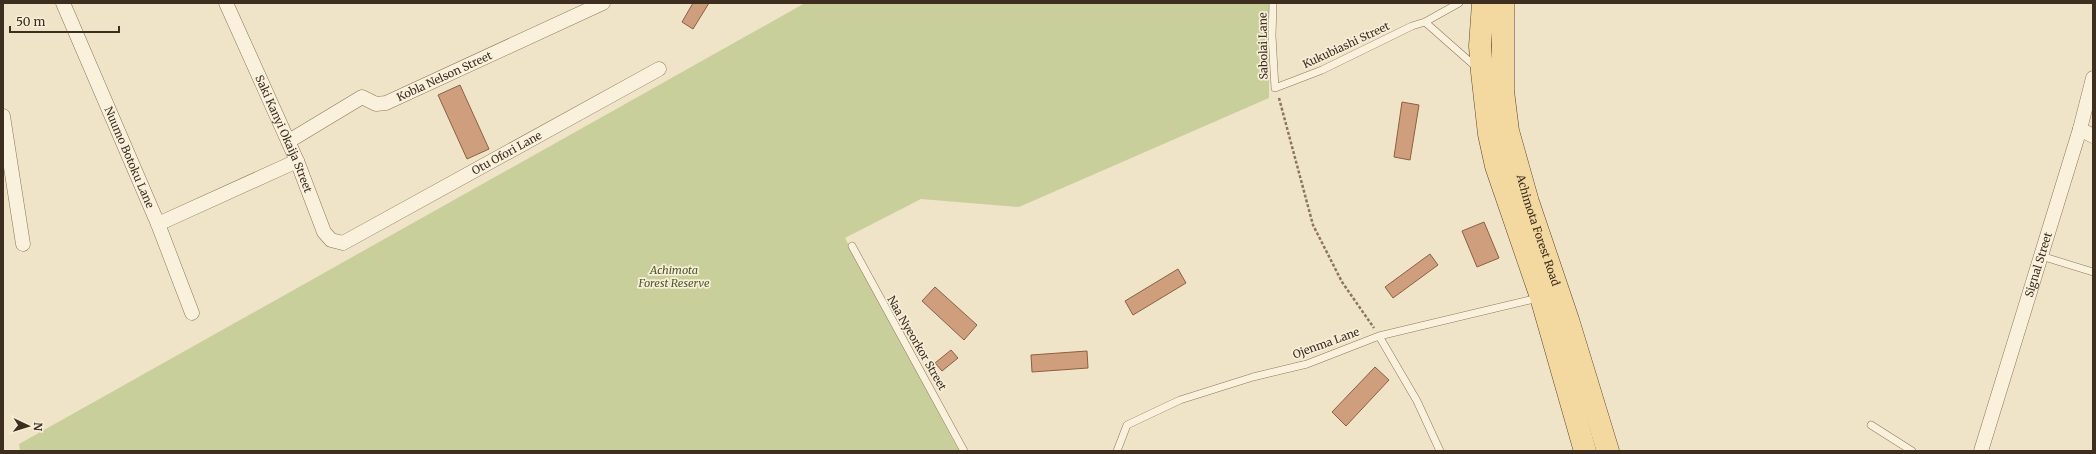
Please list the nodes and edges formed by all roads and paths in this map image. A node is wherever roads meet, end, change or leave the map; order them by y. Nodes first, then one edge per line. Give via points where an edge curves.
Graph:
1 (63, 3) edge
2 (226, 3) edge
3 (603, 3) edge
4 (1273, 3) edge
5 (1459, 3) edge
6 (1483, 3) edge
7 (1502, 3) edge
8 (1425, 22) junction
9 (659, 69) dead end
10 (1482, 72) junction
11 (2093, 78) edge
12 (1275, 88) junction
13 (3, 116) edge
14 (2080, 129) junction
15 (2093, 136) edge
16 (289, 141) junction
17 (297, 160) junction
18 (158, 224) junction
19 (354, 237) joint
20 (23, 244) dead end
21 (852, 246) dead end
22 (2041, 256) junction
23 (2093, 272) edge
24 (1540, 297) junction
25 (192, 313) dead end
26 (1379, 336) junction
27 (1872, 425) dead end
28 (964, 451) edge
29 (1117, 451) edge
30 (1440, 451) edge
31 (1585, 451) edge
32 (1608, 451) edge
33 (1912, 451) edge
34 (1982, 451) edge

1 - 18 street, Nuumo Botoku Lane
2 - 16 street, Saki Kanyi Okaija Street
3 - 16 street, Kobla Nelson Street via 386,103 376,104 362,98
4 - 12 lane, Sabolai Lane
5 - 8 lane, Kukubiashi Street
6 - 10 main road, Achimota Forest Road via 1480,46
7 - 32 main road, Achimota Forest Road via 1503,91 1508,131 1528,202
8 - 10 lane
8 - 12 lane, Kukubiashi Street via 1322,70
9 - 19 street, Otu Ofori Lane
10 - 24 main road, Achimota Forest Road via 1489,134 1496,166
11 - 14 street, Signal Street
12 - 26 path via 1313,225 1342,282
13 - 20 street
14 - 15 street
14 - 22 street, Signal Street
16 - 17 street, Saki Kanyi Okaija Street
17 - 18 street
17 - 19 street, Saki Kanyi Okaija Street via 324,232 331,240 342,243
18 - 25 street, Nuumo Botoku Lane
21 - 28 lane, Naa Nyeorkor Street
22 - 23 lane
22 - 34 street, Signal Street
24 - 26 lane, Ojenma Lane
24 - 31 main road, Achimota Forest Road
26 - 29 lane, Ojenma Lane via 1307,364 1253,376 1180,400 1127,425
26 - 30 lane via 1417,401
27 - 33 lane

